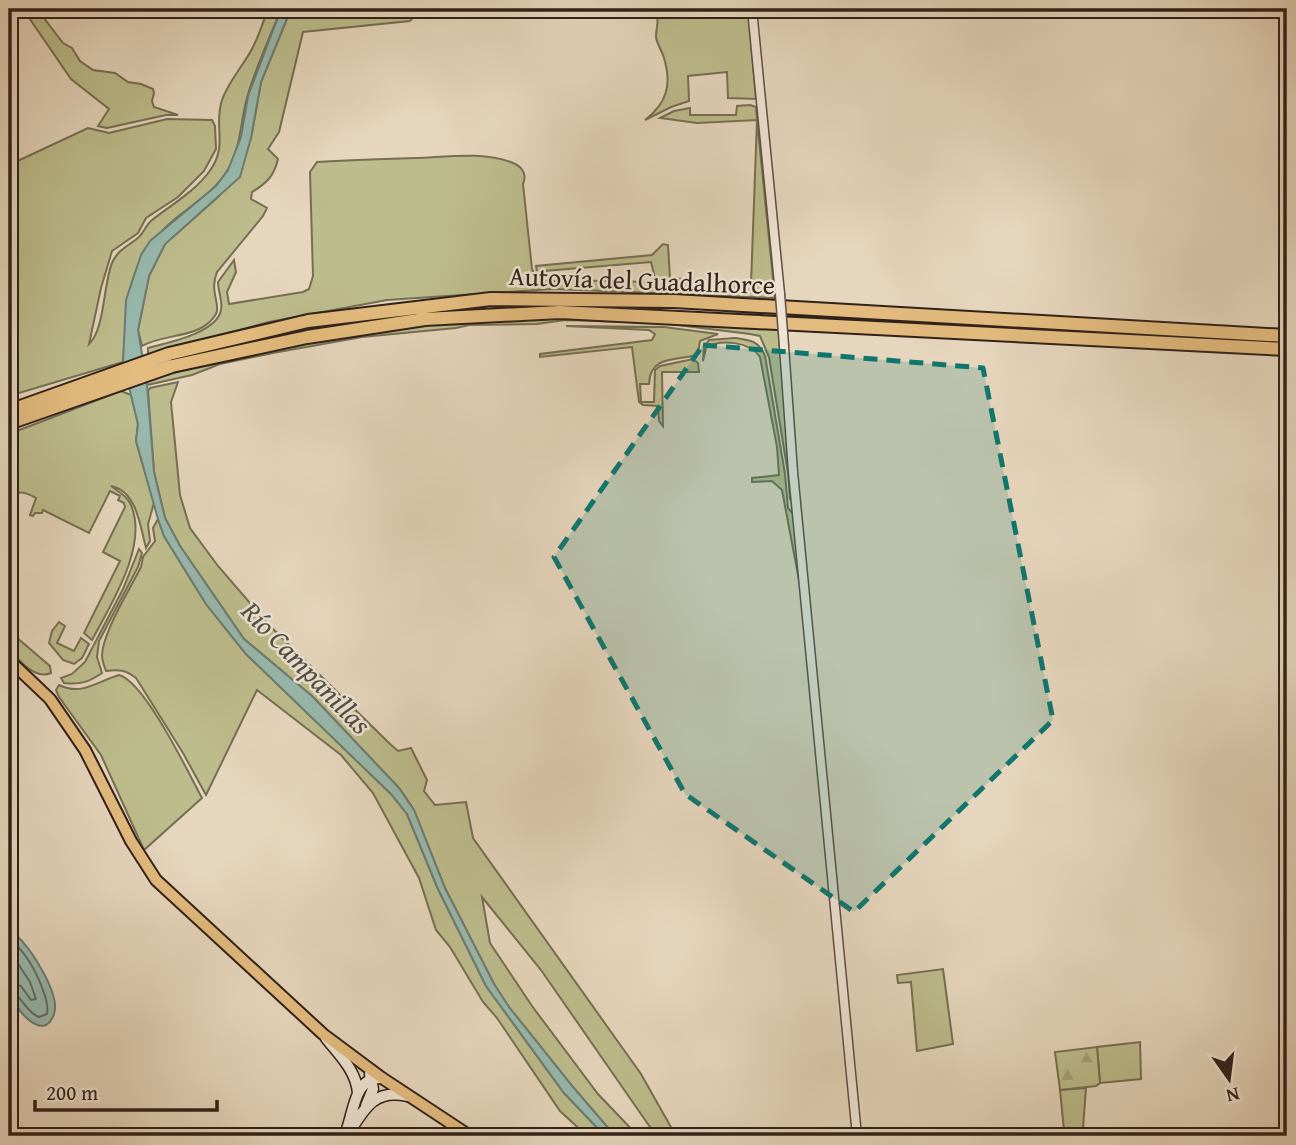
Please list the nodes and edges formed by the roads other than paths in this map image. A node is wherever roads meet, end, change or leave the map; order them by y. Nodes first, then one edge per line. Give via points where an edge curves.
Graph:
1 (752, 9) edge
2 (1287, 336) edge
3 (1287, 349) edge
4 (171, 360) junction
5 (92, 384) junction
6 (9, 400) edge
7 (71, 400) junction
8 (9, 411) edge
9 (9, 423) edge
10 (9, 432) edge
11 (9, 660) edge
12 (323, 1034) junction
13 (374, 1075) junction
14 (358, 1094) junction
15 (410, 1097) junction
16 (362, 1112) junction
17 (346, 1136) edge
18 (470, 1136) edge
19 (858, 1136) edge

1 - 19 street, bridge
2 - 4 highway, Autovía del Guadalhorce via 674,301 491,299 308,321
3 - 4 highway, Autovía del Guadalhorce via 560,312 425,318
4 - 5 highway, Autovía del Guadalhorce
5 - 6 highway
5 - 7 highway, Autovía del Guadalhorce
5 - 8 highway, Autovía del Guadalhorce
7 - 9 highway, Autovía del Guadalhorce
7 - 10 highway
11 - 12 main road via 50,699 85,750 156,880
12 - 13 main road
12 - 14 main road via 356,1079
13 - 14 main road
13 - 15 main road
13 - 16 main road
14 - 17 main road
15 - 16 main road via 380,1096
15 - 18 main road
16 - 17 main road

